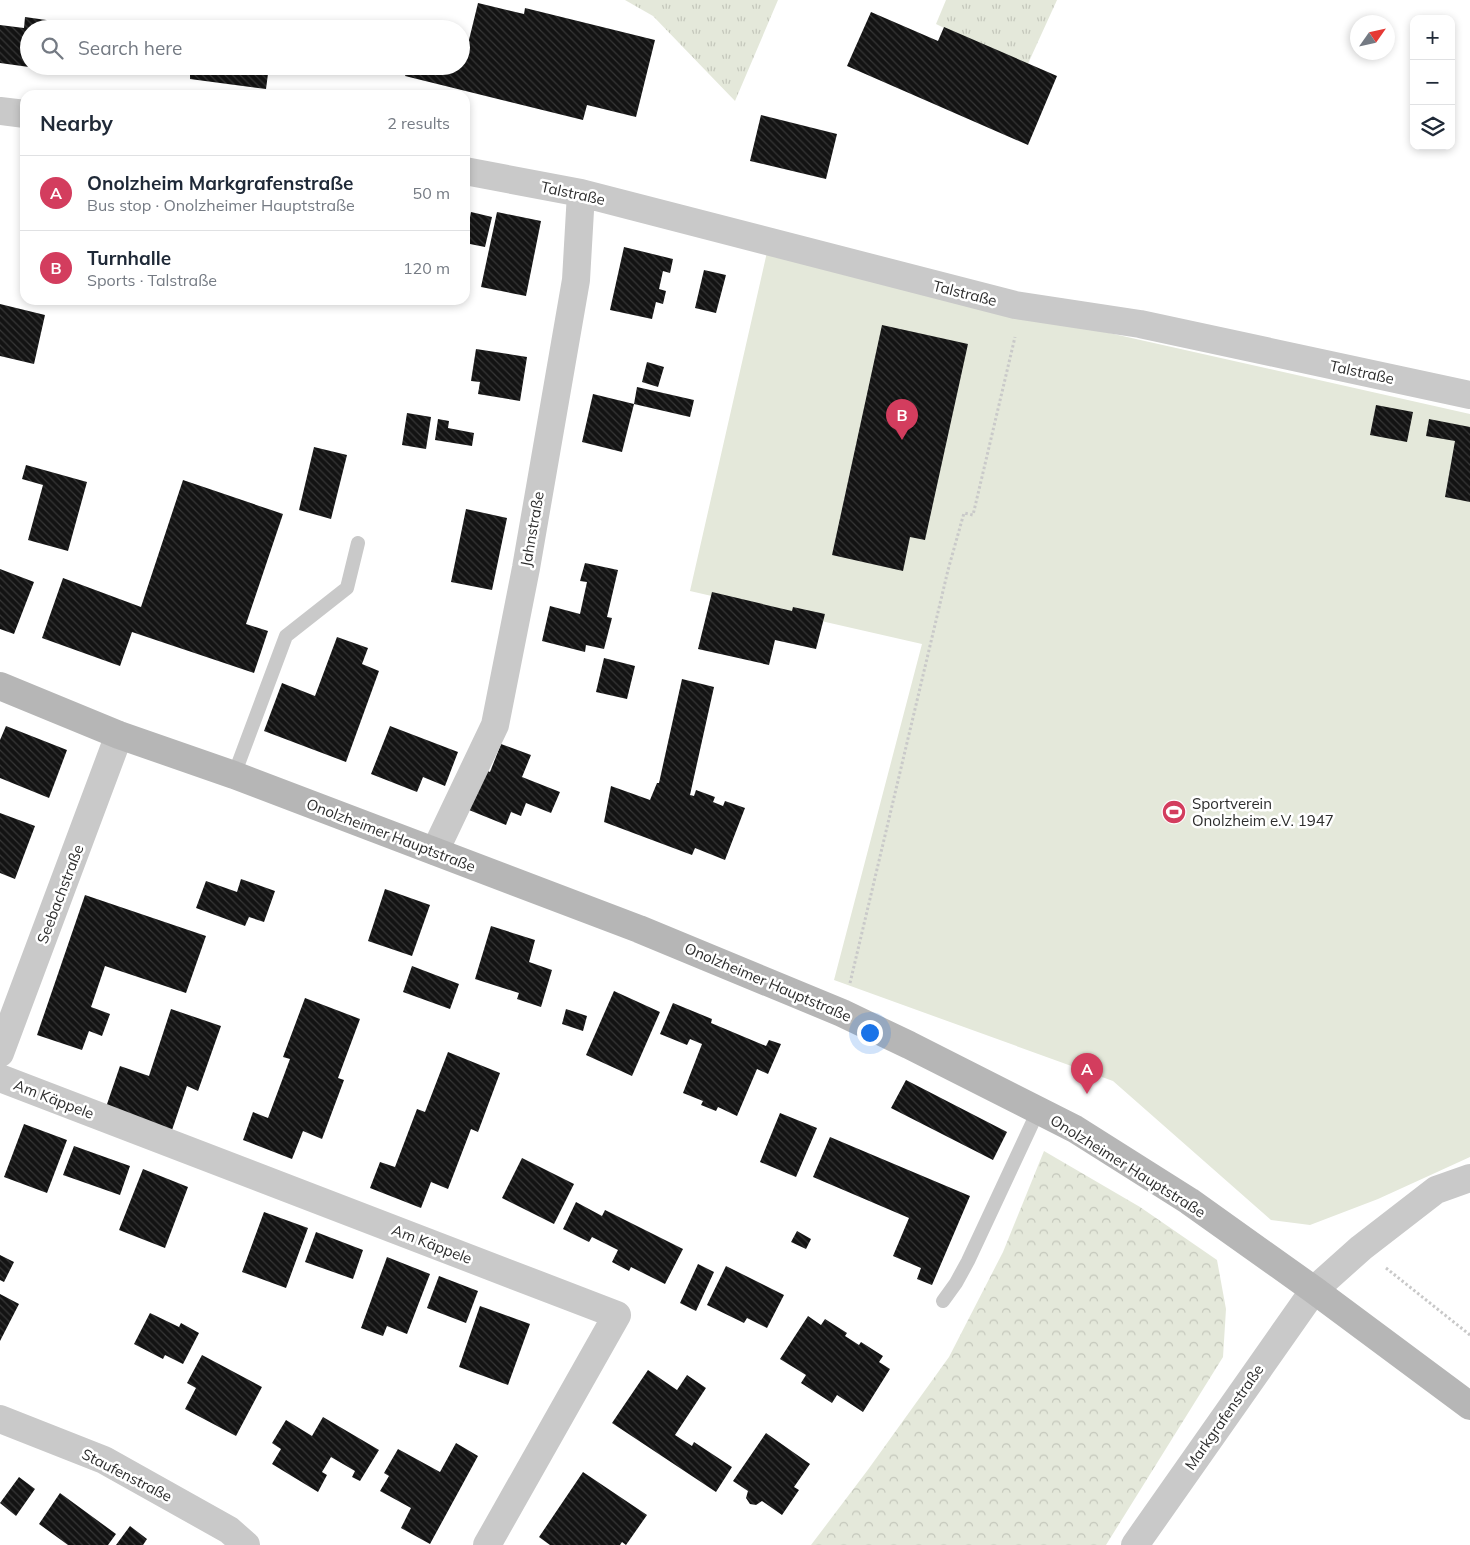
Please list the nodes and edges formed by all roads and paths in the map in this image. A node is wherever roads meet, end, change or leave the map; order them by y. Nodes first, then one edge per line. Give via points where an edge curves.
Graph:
1 (0, 111) edge
2 (20, 113) edge
3 (470, 172) edge
4 (581, 193) junction
5 (1023, 306) junction
6 (1470, 395) edge
7 (358, 543) dead end
8 (0, 686) edge
9 (119, 734) junction
10 (234, 776) junction
11 (435, 852) junction
12 (842, 1013) junction
13 (0, 1052) edge
14 (0, 1078) edge
15 (1038, 1111) junction
16 (1470, 1178) edge
17 (1360, 1248) junction
18 (1314, 1290) junction
19 (943, 1301) dead end
20 (1470, 1336) edge
21 (1470, 1406) edge
22 (0, 1419) edge
23 (246, 1545) edge
24 (487, 1545) edge
25 (1135, 1545) edge

1 - 2 street
3 - 4 street, Talstraße
4 - 5 street, Talstraße
4 - 11 street, Jahnstraße via 576,280 526,568 494,725
5 - 6 street, Talstraße via 1140,324
5 - 12 path via 973,515 964,513 948,570
7 - 10 lane via 347,588 286,636
8 - 9 main road, Onolzheimer Hauptstraße
9 - 10 main road, Onolzheimer Hauptstraße
9 - 13 street, Seebachstraße
10 - 11 main road, Onolzheimer Hauptstraße
11 - 12 main road, Onolzheimer Hauptstraße via 639,929
12 - 15 main road, Onolzheimer Hauptstraße
14 - 24 street, Am Käppele via 617,1315
15 - 18 main road, Onolzheimer Hauptstraße via 1075,1130 1189,1201
15 - 19 lane via 968,1261
16 - 17 street, Markgrafenstraße via 1436,1190
17 - 18 street, Markgrafenstraße
17 - 20 path
18 - 21 main road, Onolzheimer Hauptstraße
18 - 25 street, Markgrafenstraße
22 - 23 street, Staufenstraße via 104,1460 229,1530

